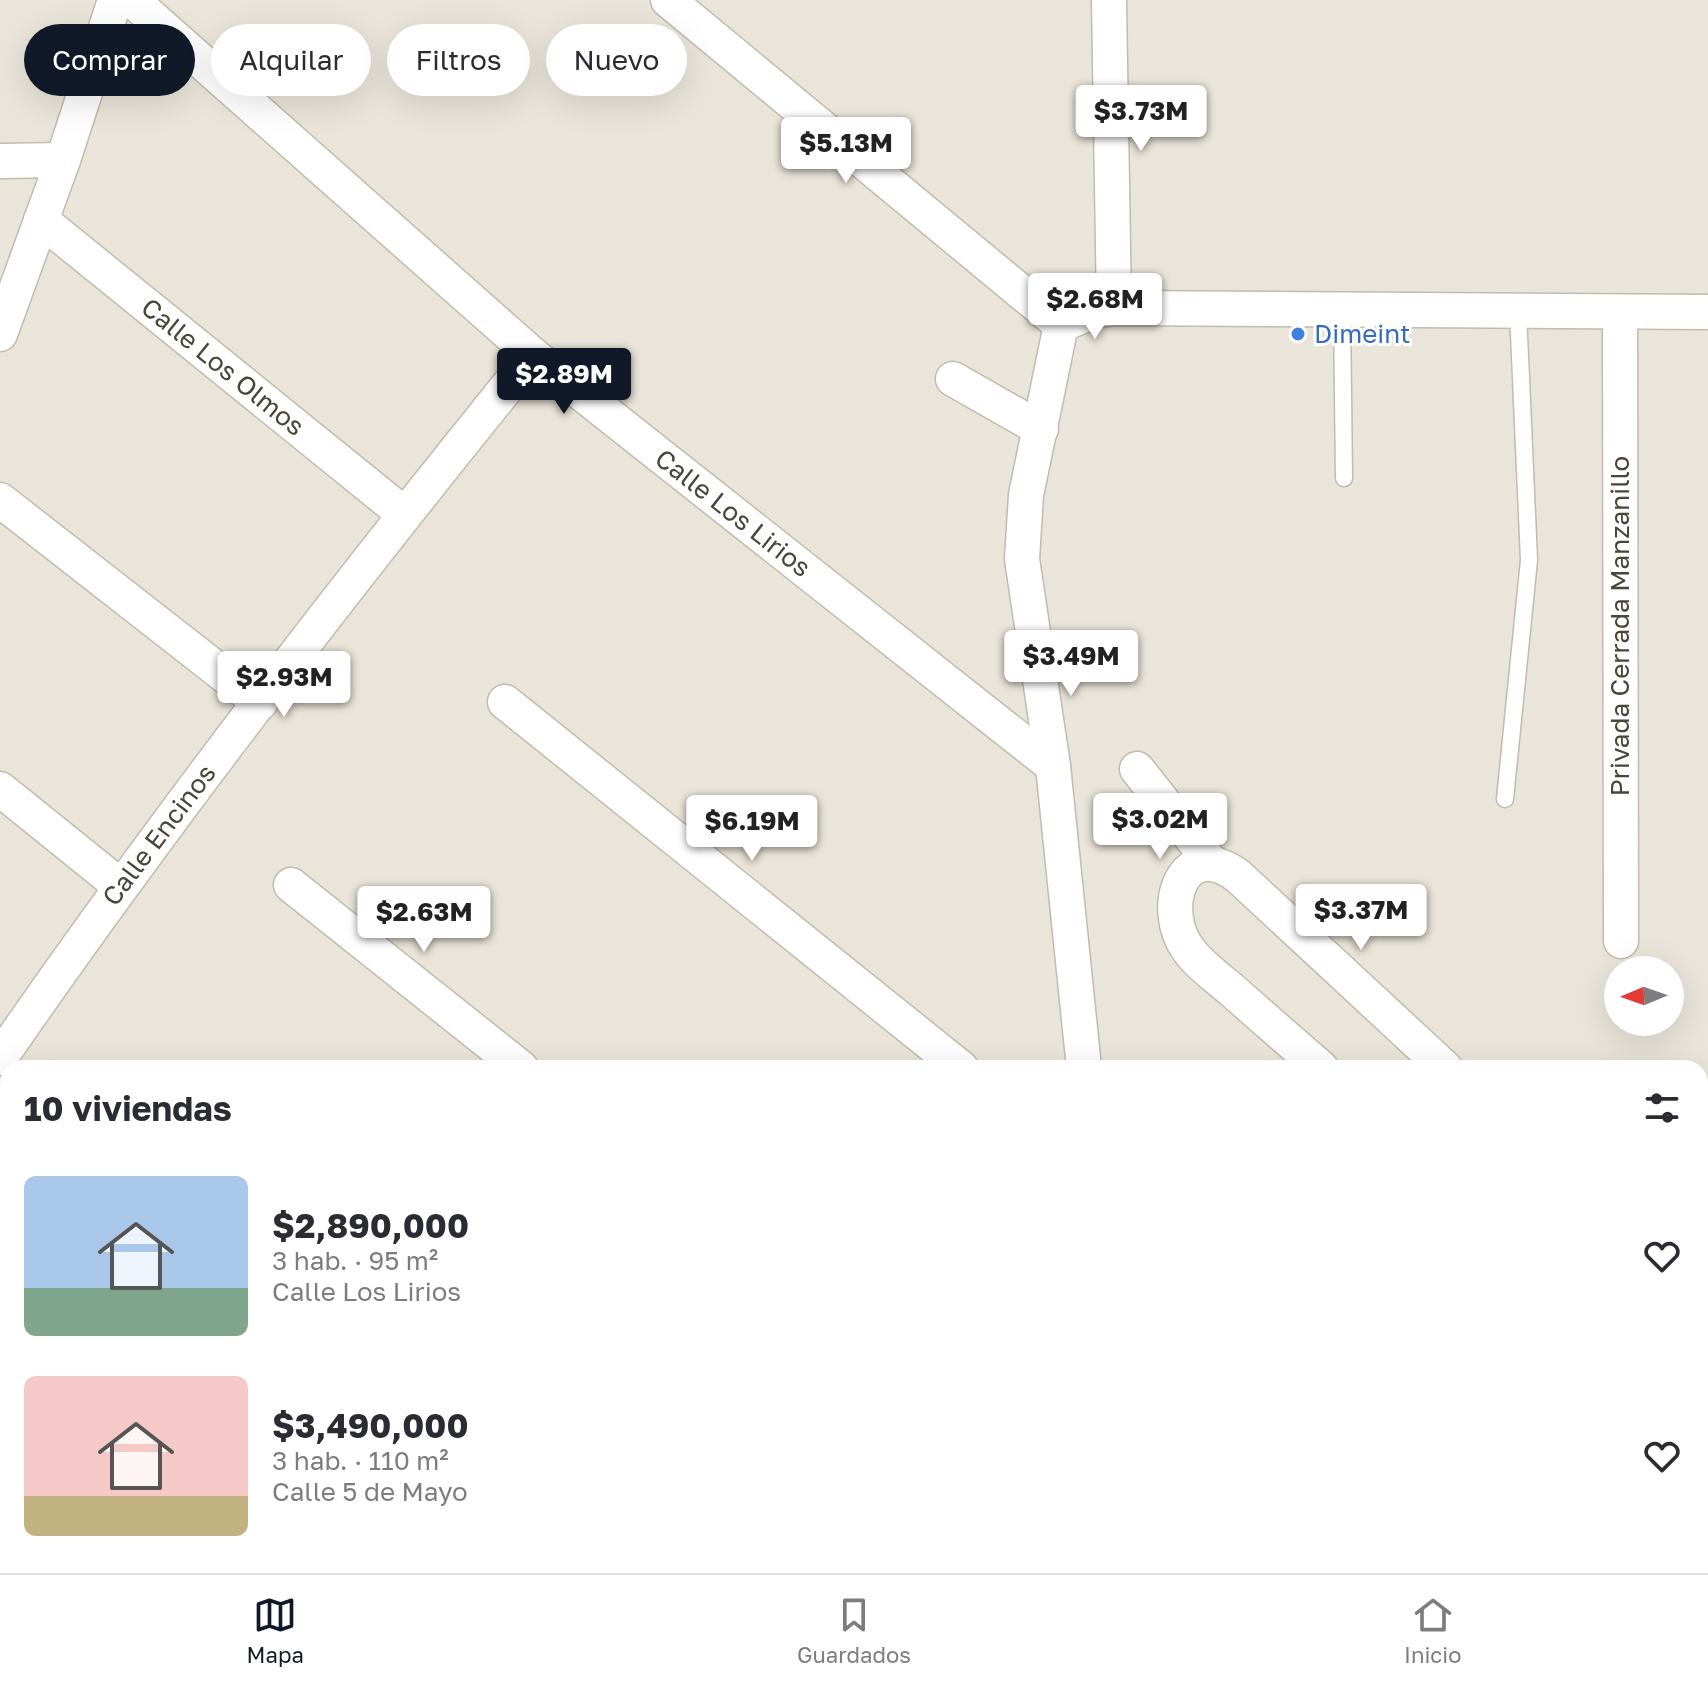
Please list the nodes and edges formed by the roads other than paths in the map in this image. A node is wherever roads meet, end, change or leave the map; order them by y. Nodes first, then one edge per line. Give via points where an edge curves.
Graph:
1 (115, 0) edge
2 (132, 0) edge
3 (668, 0) edge
4 (1109, 0) edge
5 (63, 160) junction
6 (0, 161) edge
7 (41, 220) junction
8 (1114, 308) junction
9 (1342, 310) junction
10 (1518, 311) junction
11 (1620, 312) junction
12 (1708, 312) edge
13 (1061, 325) junction
14 (0, 334) edge
15 (533, 355) junction
16 (953, 379) dead end
17 (1041, 429) junction
18 (1344, 478) dead end
19 (0, 500) edge
20 (404, 514) junction
21 (505, 702) dead end
22 (260, 703) junction
23 (1053, 766) junction
24 (1137, 769) dead end
25 (0, 789) edge
26 (1505, 799) dead end
27 (1210, 861) junction
28 (119, 885) junction
29 (291, 885) dead end
30 (1621, 941) dead end
31 (0, 1058) edge
32 (511, 1060) edge
33 (951, 1060) edge
34 (1083, 1060) edge
35 (1312, 1060) edge
36 (1436, 1060) edge

1 - 5 street
2 - 15 street, Calle Los Lirios
3 - 13 street
4 - 8 street
5 - 6 street
5 - 7 street
7 - 14 street
7 - 20 street, Calle Los Olmos
8 - 9 street
8 - 13 street
9 - 10 street
9 - 18 lane
10 - 11 street
10 - 26 lane via 1529,560
11 - 12 street
11 - 30 street, Privada Cerrada Manzanillo
13 - 17 street
15 - 20 street, Calle Encinos
15 - 23 street, Calle Los Lirios
16 - 17 street
17 - 23 street via 1026,495 1022,559
19 - 22 street
20 - 22 street, Calle Encinos
21 - 33 street
22 - 28 street, Calle Encinos
23 - 34 street
24 - 27 street
25 - 28 street
27 - 35 street via 1188,869 1179,888 1177,923 1189,951
27 - 36 street via 1238,876
28 - 31 street, Calle Encinos
29 - 32 street

